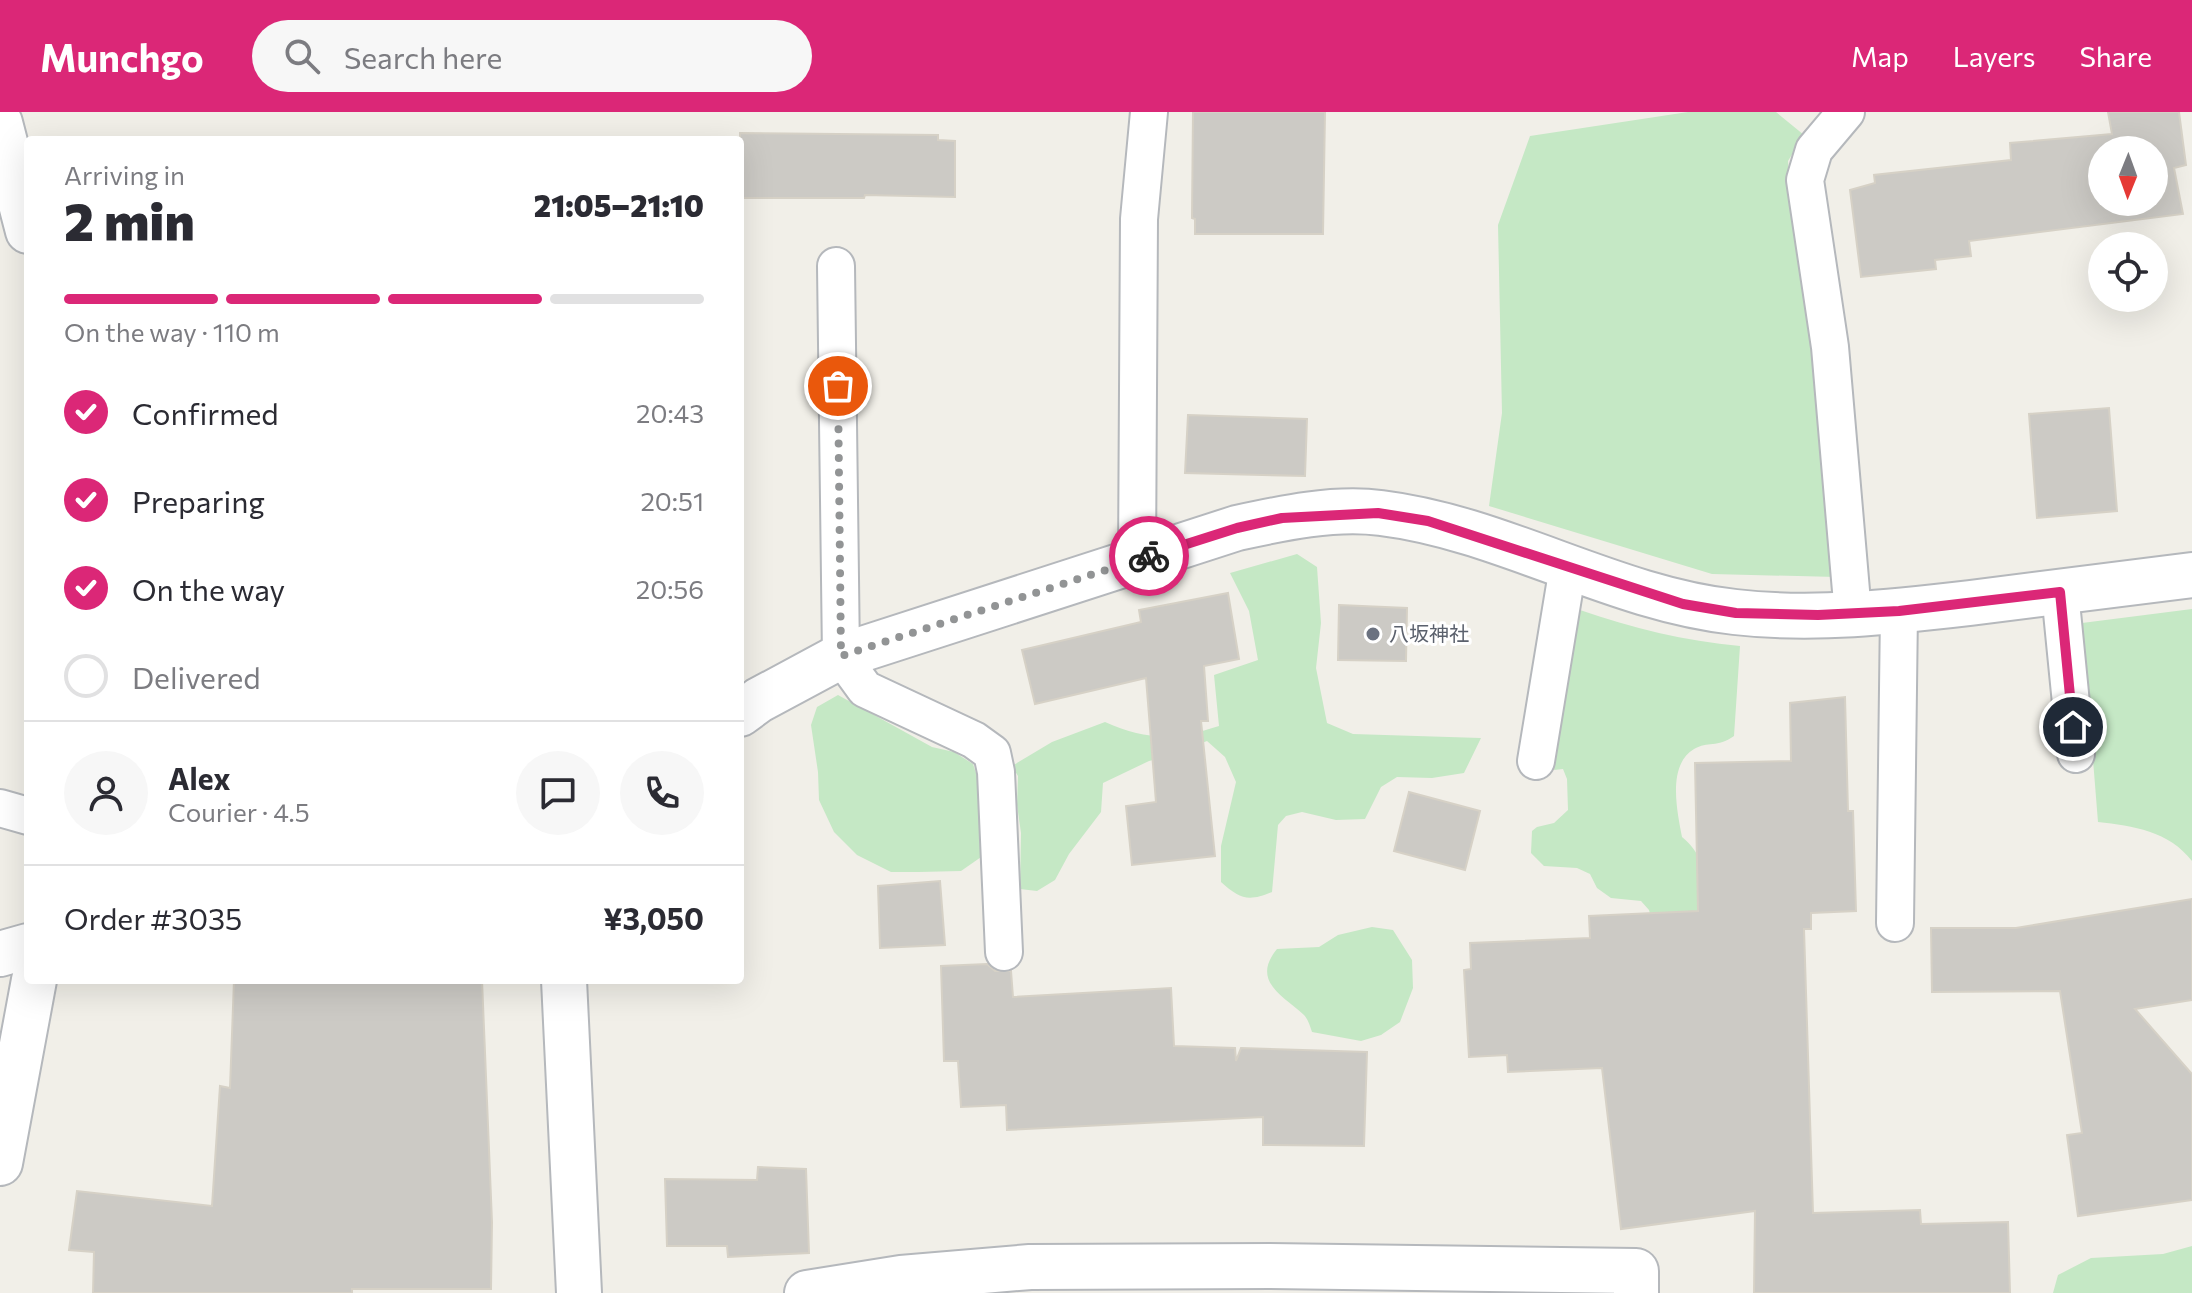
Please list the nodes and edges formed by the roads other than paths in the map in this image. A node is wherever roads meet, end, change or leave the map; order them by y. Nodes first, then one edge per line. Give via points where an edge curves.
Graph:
1 (1149, 112) edge
2 (1846, 112) edge
3 (0, 123) edge
4 (24, 216) edge
5 (836, 266) dead end
6 (1137, 560) junction
7 (1568, 567) junction
8 (2192, 575) edge
9 (2060, 592) junction
10 (1899, 611) junction
11 (1853, 614) junction
12 (841, 656) junction
13 (744, 711) edge
14 (2076, 754) dead end
15 (1536, 761) dead end
16 (0, 808) edge
17 (24, 815) edge
18 (1895, 923) dead end
19 (24, 947) edge
20 (1004, 952) dead end
21 (0, 954) edge
22 (33, 984) edge
23 (564, 984) edge
24 (0, 1163) edge
25 (1270, 1279) edge
26 (901, 1286) edge
27 (579, 1293) edge
28 (807, 1293) edge
29 (1636, 1293) edge

1 - 6 lane via 1139,219
2 - 11 lane via 1814,150 1805,180 1830,347
3 - 4 street
5 - 12 lane
6 - 7 street via 1282,518 1378,513 1428,521
6 - 12 street
7 - 11 street via 1683,604 1736,613
7 - 15 lane
8 - 9 street
9 - 10 street
9 - 14 lane
10 - 11 street
10 - 18 lane
12 - 13 street
12 - 20 lane via 865,689 992,753
16 - 17 lane
19 - 21 street
22 - 24 street
23 - 27 street
25 - 26 street via 1030,1267
25 - 29 street via 1636,1271
26 - 28 street

